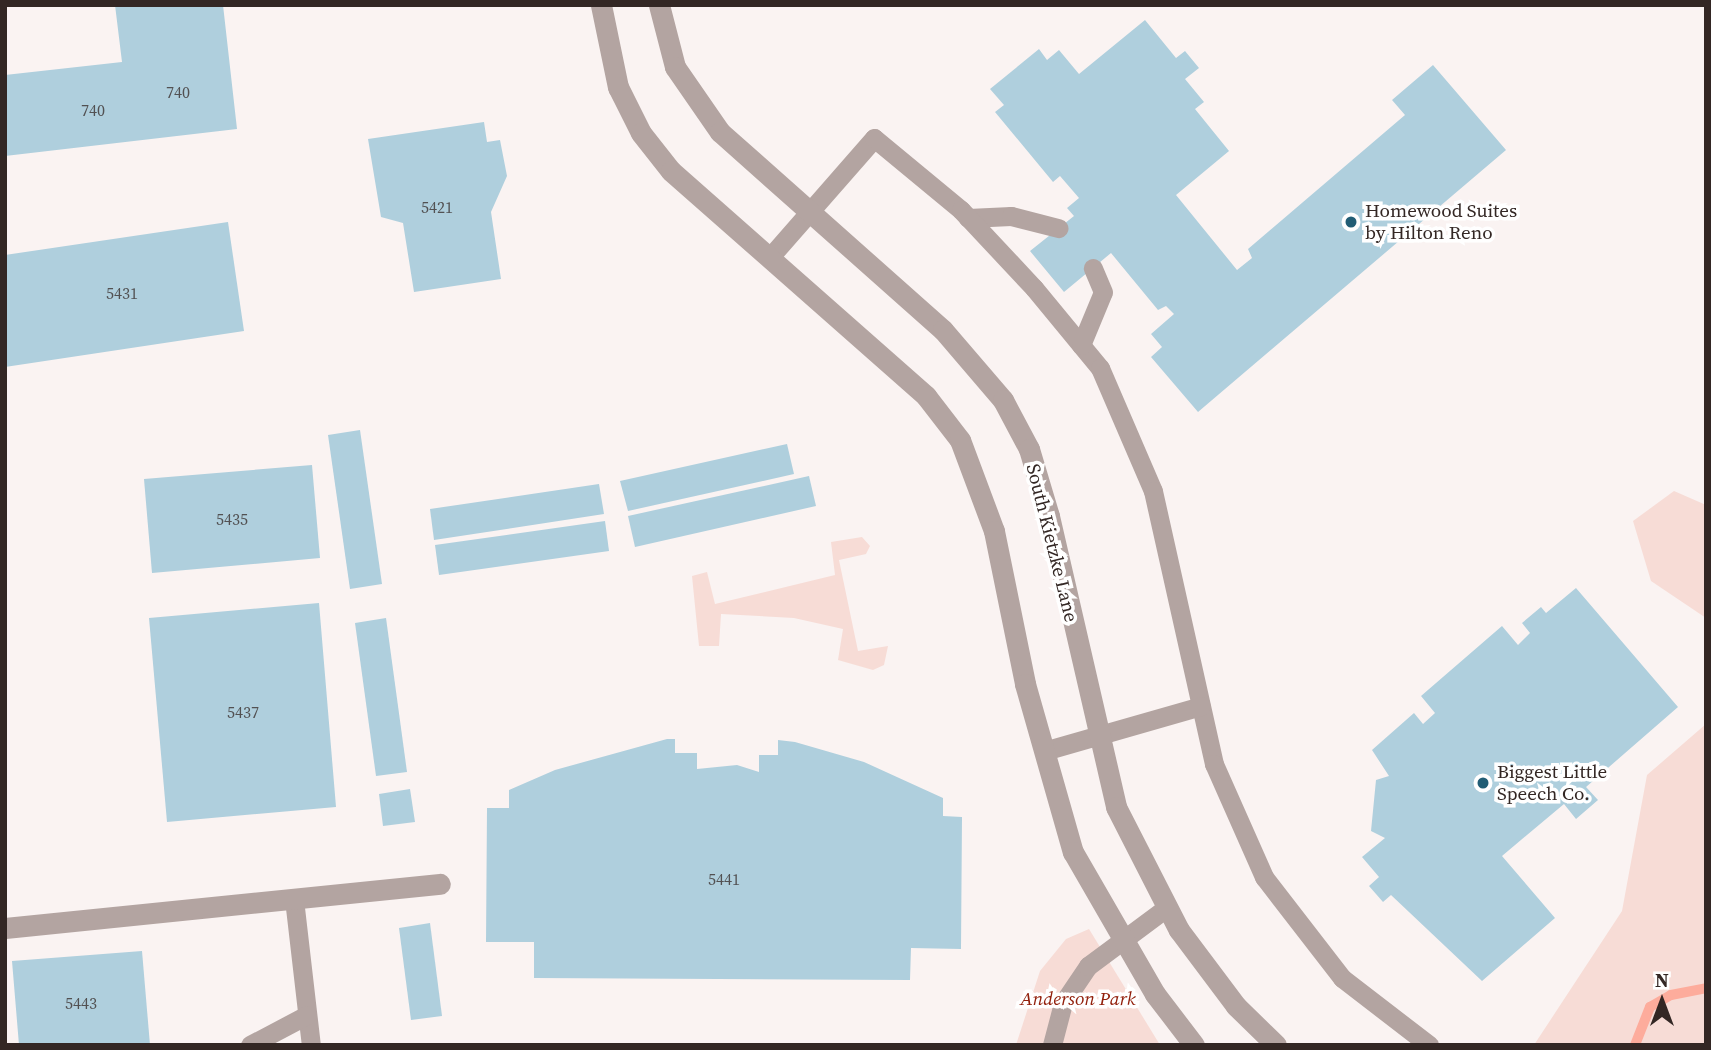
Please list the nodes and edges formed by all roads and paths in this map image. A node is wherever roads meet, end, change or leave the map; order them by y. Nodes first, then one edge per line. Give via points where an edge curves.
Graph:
1 (601, 5) edge
2 (659, 5) edge
3 (808, 212) junction
4 (968, 218) junction
5 (1058, 228) dead end
6 (770, 257) junction
7 (1093, 268) dead end
8 (1081, 345) junction
9 (1201, 706) junction
10 (1096, 737) junction
11 (1044, 751) junction
12 (440, 884) dead end
13 (294, 899) junction
14 (1166, 908) junction
15 (5, 928) edge
16 (1120, 936) junction
17 (307, 1015) junction
18 (250, 1045) edge
19 (311, 1045) edge
20 (1052, 1045) edge
21 (1194, 1045) edge
22 (1276, 1045) edge
23 (1429, 1045) edge

1 - 6 street via 618,87 641,133 671,171
2 - 3 street, South Kietzke Lane via 675,67 693,99
3 - 4 lane via 874,138
3 - 6 lane
3 - 10 street, South Kietzke Lane via 943,330 1003,400 1029,449 1049,516
4 - 5 lane via 1012,216
4 - 8 lane
6 - 11 street via 926,396 960,440 995,531
7 - 8 lane via 1103,292
8 - 9 lane via 1100,368 1153,491
9 - 10 lane
9 - 23 lane via 1214,764 1264,877 1342,978
10 - 11 lane
10 - 14 street, South Kietzke Lane via 1116,807
11 - 16 street via 1073,852
12 - 13 street
13 - 15 street
13 - 17 lane
14 - 16 lane
14 - 22 street, South Kietzke Lane via 1236,1006
16 - 20 lane via 1088,966 1063,1003
16 - 21 street
17 - 18 lane
17 - 19 lane

